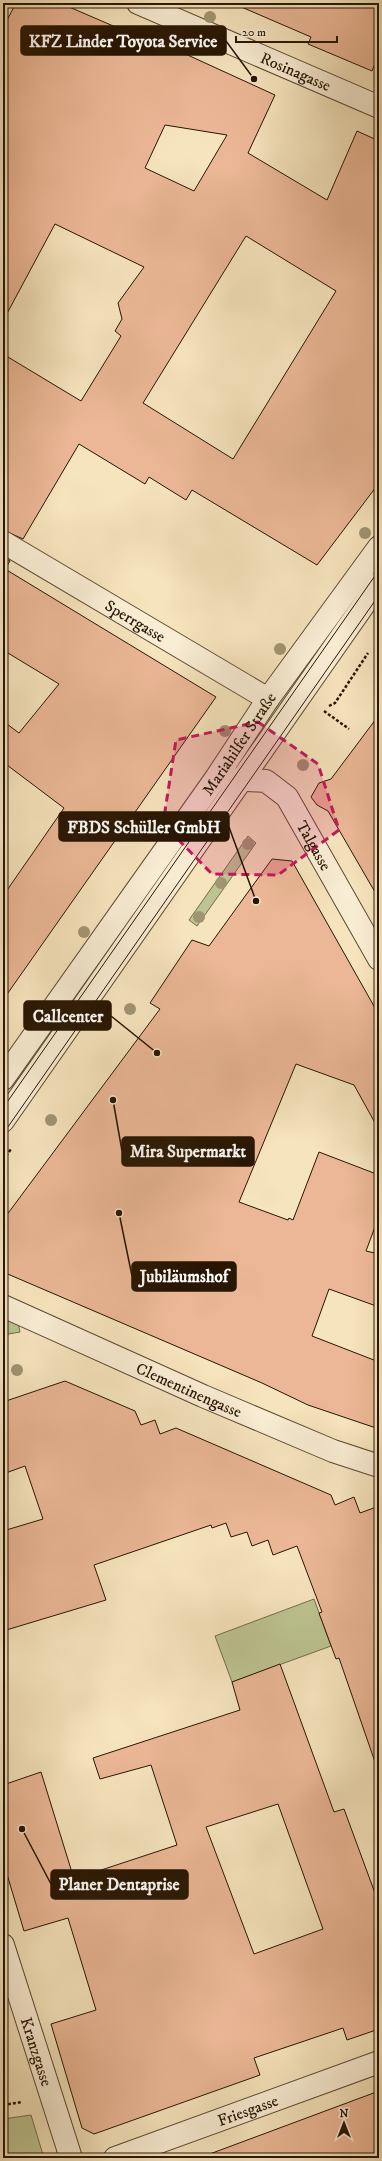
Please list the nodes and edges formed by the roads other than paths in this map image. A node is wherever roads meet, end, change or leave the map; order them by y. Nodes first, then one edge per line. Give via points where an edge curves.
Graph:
1 (138, 3) edge
2 (172, 10) edge
3 (379, 107) edge
4 (3, 542) edge
5 (379, 547) edge
6 (379, 583) edge
7 (268, 699) junction
8 (216, 778) junction
9 (241, 780) junction
10 (379, 959) edge
11 (3, 1079) edge
12 (3, 1121) edge
13 (3, 1306) edge
14 (379, 1466) edge
15 (3, 1945) edge
16 (379, 2062) edge
17 (71, 2158) edge
18 (115, 2158) edge

1 - 2 street, Rosinagasse
2 - 3 street, Rosinagasse
4 - 7 street, Sperrgasse
5 - 7 street, Mariahilfer Straße
6 - 9 street
7 - 8 street, Mariahilfer Straße
8 - 9 street, Talgasse
8 - 11 street, Mariahilfer Straße
9 - 10 street, Talgasse via 266,781 287,797
9 - 12 street
13 - 14 street, Clementinengasse via 203,1396 333,1451
15 - 17 street, Kranzgasse
16 - 18 street, Friesgasse

